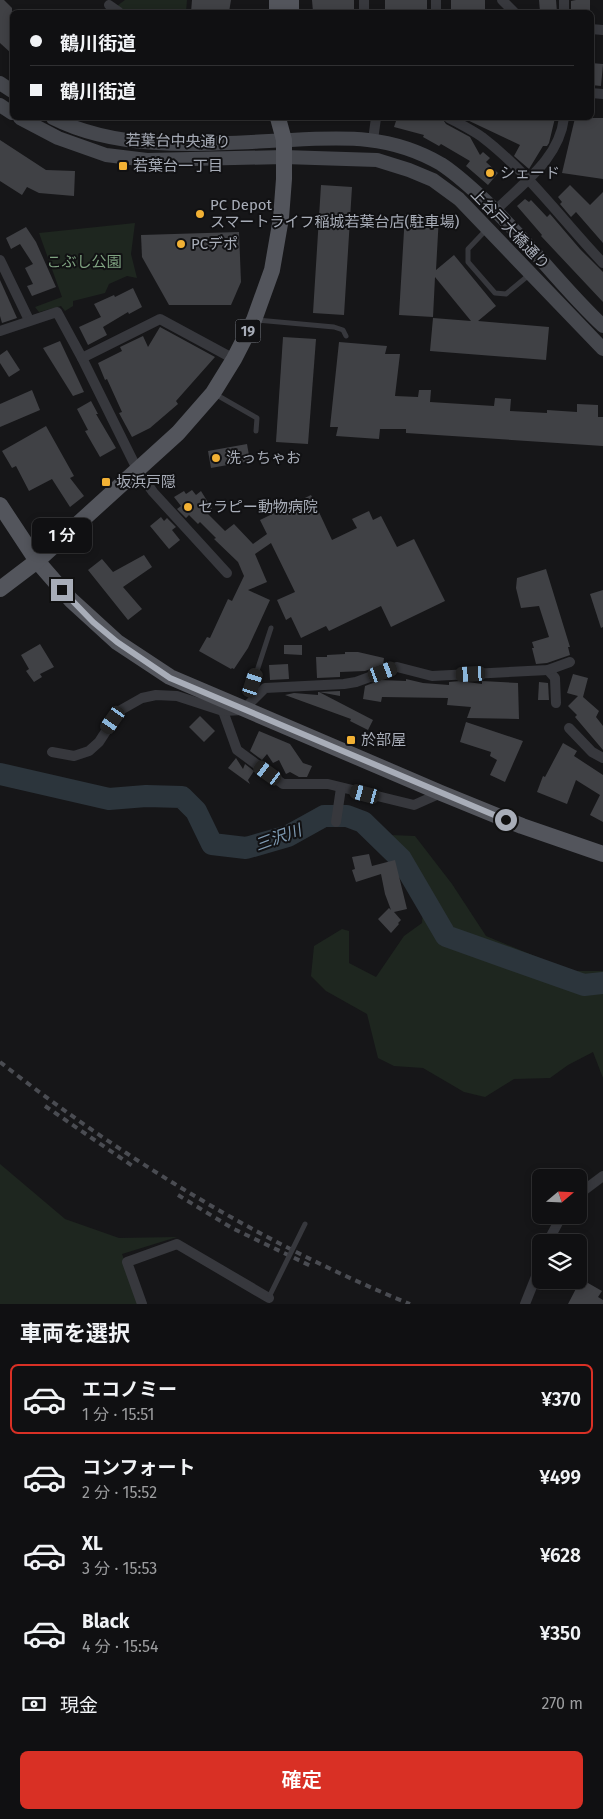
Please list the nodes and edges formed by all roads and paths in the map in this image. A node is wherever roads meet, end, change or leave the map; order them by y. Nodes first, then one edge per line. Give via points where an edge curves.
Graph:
1 (502, 0) edge
2 (109, 5) dead end
3 (116, 10) edge
4 (512, 10) edge
5 (24, 120) edge
6 (58, 120) edge
7 (279, 120) edge
8 (289, 120) edge
9 (376, 120) edge
10 (452, 120) edge
11 (564, 120) edge
12 (284, 140) junction
13 (373, 140) junction
14 (284, 157) junction
15 (528, 180) junction
16 (496, 210) junction
17 (488, 228) junction
18 (0, 260) edge
19 (603, 262) edge
20 (531, 273) junction
21 (29, 320) junction
22 (254, 320) junction
23 (603, 326) edge
24 (0, 331) edge
25 (346, 336) dead end
26 (603, 349) edge
27 (82, 358) junction
28 (234, 359) junction
29 (213, 393) junction
30 (256, 431) dead end
31 (138, 471) junction
32 (0, 505) edge
33 (37, 561) junction
34 (227, 573) dead end
35 (0, 588) edge
36 (271, 628) dead end
37 (570, 662) dead end
38 (548, 670) junction
39 (257, 695) junction
40 (556, 703) dead end
41 (243, 710) junction
42 (223, 711) junction
43 (569, 728) dead end
44 (52, 752) dead end
45 (603, 758) edge
46 (341, 788) junction
47 (441, 793) junction
48 (336, 822) dead end
49 (603, 854) edge
50 (603, 1176) edge
51 (588, 1187) edge
52 (305, 1224) dead end
53 (532, 1286) edge
54 (268, 1299) edge
55 (142, 1304) edge
56 (525, 1304) edge

1 - 4 street
2 - 3 street
5 - 14 street, 若葉台中央通り via 58,138 106,155 147,160
6 - 12 street, 若葉台中央通り via 81,130 150,143
7 - 12 main road, 19
8 - 12 main road, 19
9 - 13 street
10 - 15 street via 482,137
11 - 15 street via 556,145 546,162
12 - 13 street, 上谷戸大橋通り
12 - 14 main road, 19
13 - 16 street, 上谷戸大橋通り via 389,142 440,164
14 - 17 street, 上谷戸大橋通り via 378,160 409,170 433,180 460,199
14 - 22 main road, 19 via 281,218 272,270
15 - 16 street
15 - 19 street
16 - 23 street, 上谷戸大橋通り
17 - 20 street, 上谷戸大橋通り
17 - 20 lane via 468,249 468,262 494,293 506,294
18 - 21 street
20 - 26 street, 上谷戸大橋通り
21 - 24 street
21 - 27 street via 58,312
22 - 25 lane via 334,326 343,330
22 - 28 main road, 19
27 - 28 street via 160,318
27 - 31 street
28 - 29 main road, 19
29 - 30 lane via 258,418
29 - 31 main road, 19
31 - 33 main road, 19
31 - 34 street via 153,492
32 - 33 main road
33 - 35 main road, 19
33 - 41 main road via 71,600 117,642 170,678
36 - 39 lane via 253,683
37 - 38 street
38 - 39 street via 432,676 396,667 356,682 266,688
38 - 40 street via 555,678
39 - 41 street
41 - 42 street
41 - 47 main road
42 - 44 street via 177,696 142,698 119,712 89,751 74,756
42 - 46 street via 237,750 284,784 328,784
43 - 45 street via 592,752
46 - 47 street via 414,805
46 - 48 street
47 - 49 main road
50 - 51 street
52 - 54 lane, bridge
53 - 56 street
54 - 55 street via 177,1244 127,1262

